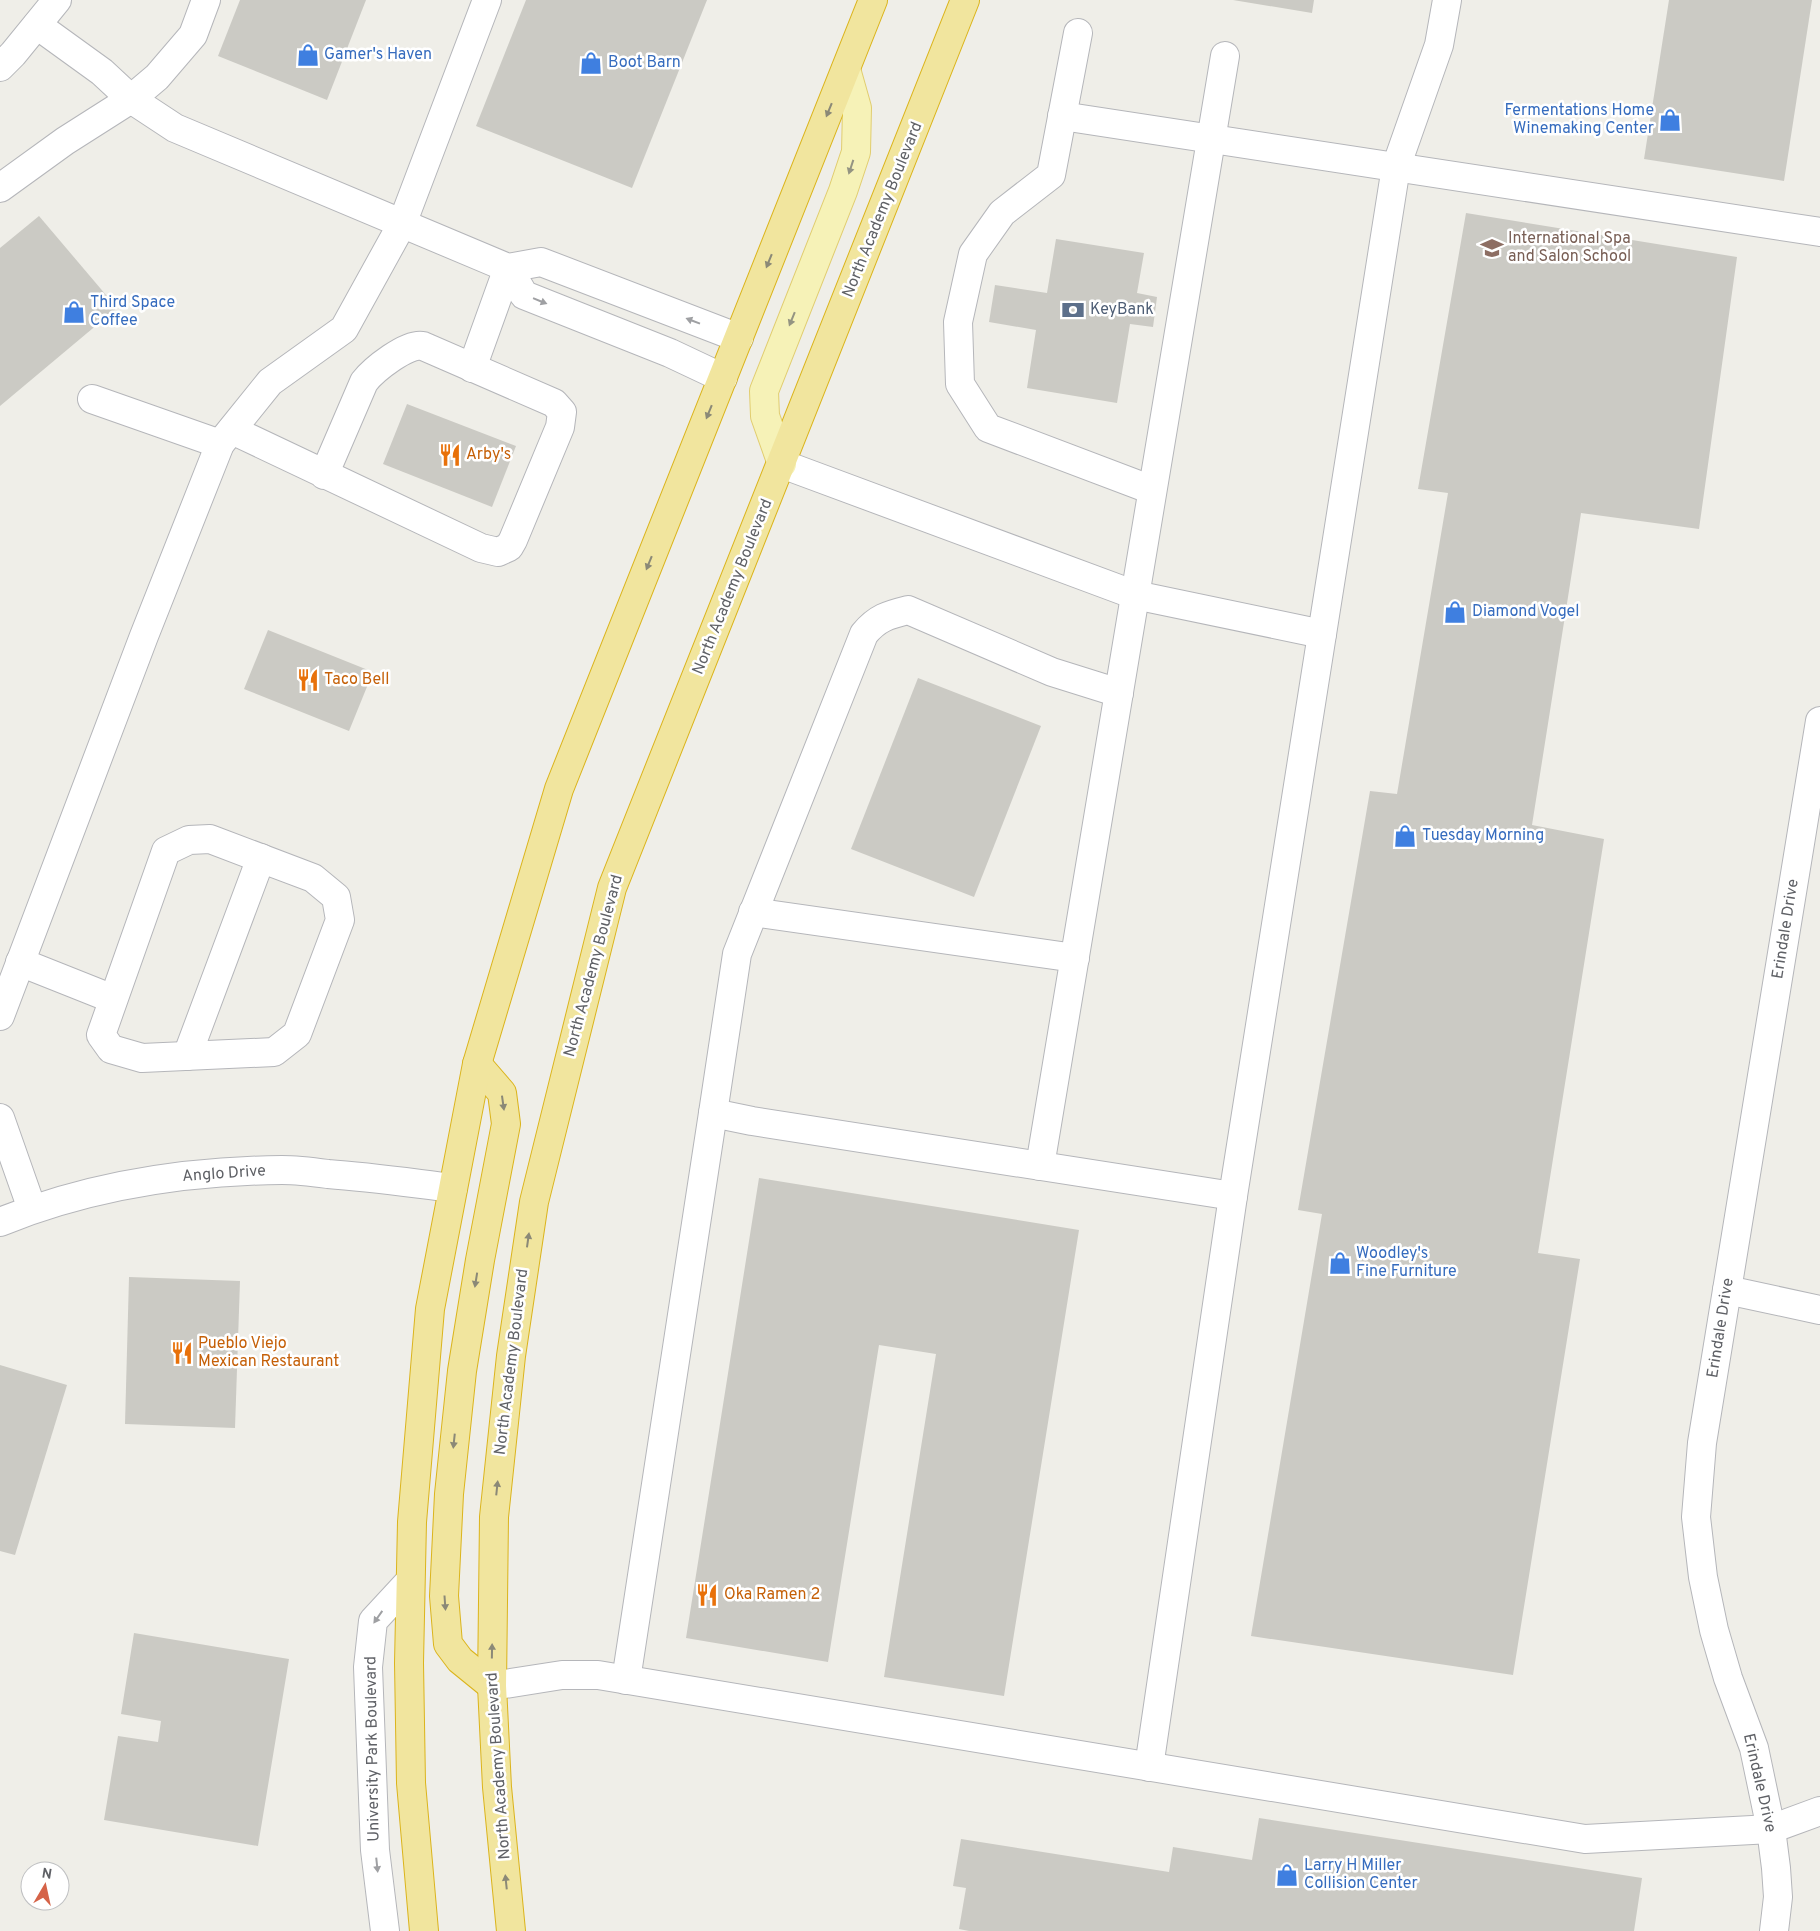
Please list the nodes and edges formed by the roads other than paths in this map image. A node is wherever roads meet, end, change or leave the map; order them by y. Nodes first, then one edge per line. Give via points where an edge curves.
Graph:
1 (57, 0) edge
2 (206, 0) edge
3 (487, 0) edge
4 (873, 0) edge
5 (965, 0) edge
6 (1447, 0) edge
7 (37, 25) junction
8 (1078, 33) dead end
9 (1225, 56) dead end
10 (0, 67) edge
11 (846, 69) junction
12 (131, 99) junction
13 (1062, 116) junction
14 (1211, 139) junction
15 (1396, 167) junction
16 (0, 188) edge
17 (402, 224) junction
18 (1820, 232) edge
19 (508, 268) junction
20 (739, 338) junction
21 (472, 368) junction
22 (723, 378) junction
23 (92, 399) dead end
24 (226, 437) junction
25 (782, 464) junction
26 (324, 475) junction
27 (1152, 490) junction
28 (1135, 595) junction
29 (1322, 634) junction
30 (1119, 693) junction
31 (1820, 721) edge
32 (260, 858) junction
33 (753, 912) junction
34 (1074, 958) junction
35 (20, 962) junction
36 (113, 999) junction
37 (0, 1016) edge
38 (187, 1056) junction
39 (477, 1064) junction
40 (713, 1113) junction
41 (0, 1118) edge
42 (1040, 1166) junction
43 (452, 1188) junction
44 (1233, 1196) junction
45 (32, 1209) junction
46 (0, 1222) edge
47 (1727, 1290) junction
48 (1820, 1310) edge
49 (410, 1580) junction
50 (626, 1680) junction
51 (492, 1686) junction
52 (1149, 1767) junction
53 (1820, 1811) edge
54 (1771, 1829) junction
55 (384, 1931) edge
56 (424, 1931) edge
57 (511, 1931) edge
58 (1774, 1931) edge

1 - 7 street
2 - 12 street via 192,35 157,76
3 - 17 street
4 - 11 highway
5 - 25 highway, North Academy Boulevard
6 - 15 street via 1439,45
7 - 10 street
7 - 12 street via 102,72
8 - 13 street
9 - 14 street
11 -> 20 highway
11 -> 25 main road via 857,108 856,152 764,391 765,416
12 - 16 street
12 - 17 street via 176,128
13 - 14 street
13 - 27 street via 1051,175 1002,213 973,254 958,322 960,384 988,428
14 - 15 street
14 - 27 street
15 - 18 street
15 - 29 street
17 - 19 street
17 - 24 street via 344,329 270,382
20 -> 19 street via 541,262
19 - 21 street
19 -> 22 street via 524,295 670,353
20 - 22 highway
21 - 26 street via 420,345 409,347 364,382
21 - 26 street via 554,403 562,412 560,426 513,540 504,550 480,548
22 -> 39 highway via 559,789
23 - 24 street
24 - 26 street
24 - 35 street via 144,636
25 - 28 street
51 -> 25 highway, North Academy Boulevard via 494,1517 511,1356 534,1202 612,888
27 - 28 street
28 - 29 street
28 - 30 street
29 - 44 street
30 - 33 street via 1052,672 908,610 872,623 864,634
30 - 34 street
31 - 47 street, Erindale Drive
32 - 36 street via 210,839 189,840 166,851
32 - 38 street
32 - 38 street via 312,878 336,898 340,920 298,1034 274,1052
33 - 34 street
33 - 40 street via 737,954
34 - 42 street
35 - 36 street
35 - 37 street
36 - 38 street via 101,1035 111,1049 142,1058
39 - 43 highway
39 -> 51 highway via 502,1093 506,1124 462,1371 449,1494 444,1596 448,1644 460,1660
40 - 42 street
40 - 50 street
41 - 45 street
42 - 44 street
43 - 45 street, Anglo Drive via 284,1170 219,1172 136,1184
43 - 49 highway via 430,1309
44 - 52 street
45 - 46 street, Anglo Drive
47 - 48 street
47 - 54 street, Erindale Drive via 1702,1443 1696,1517 1703,1577 1714,1630 1754,1748
49 -> 55 street, University Park Boulevard via 374,1621 368,1668 375,1850
49 - 56 highway via 411,1783
50 - 51 street via 598,1675 562,1675
50 - 52 street
57 -> 51 highway, North Academy Boulevard via 497,1787
52 - 54 street via 1585,1839
53 - 54 street
54 - 58 street, Erindale Drive via 1778,1898

